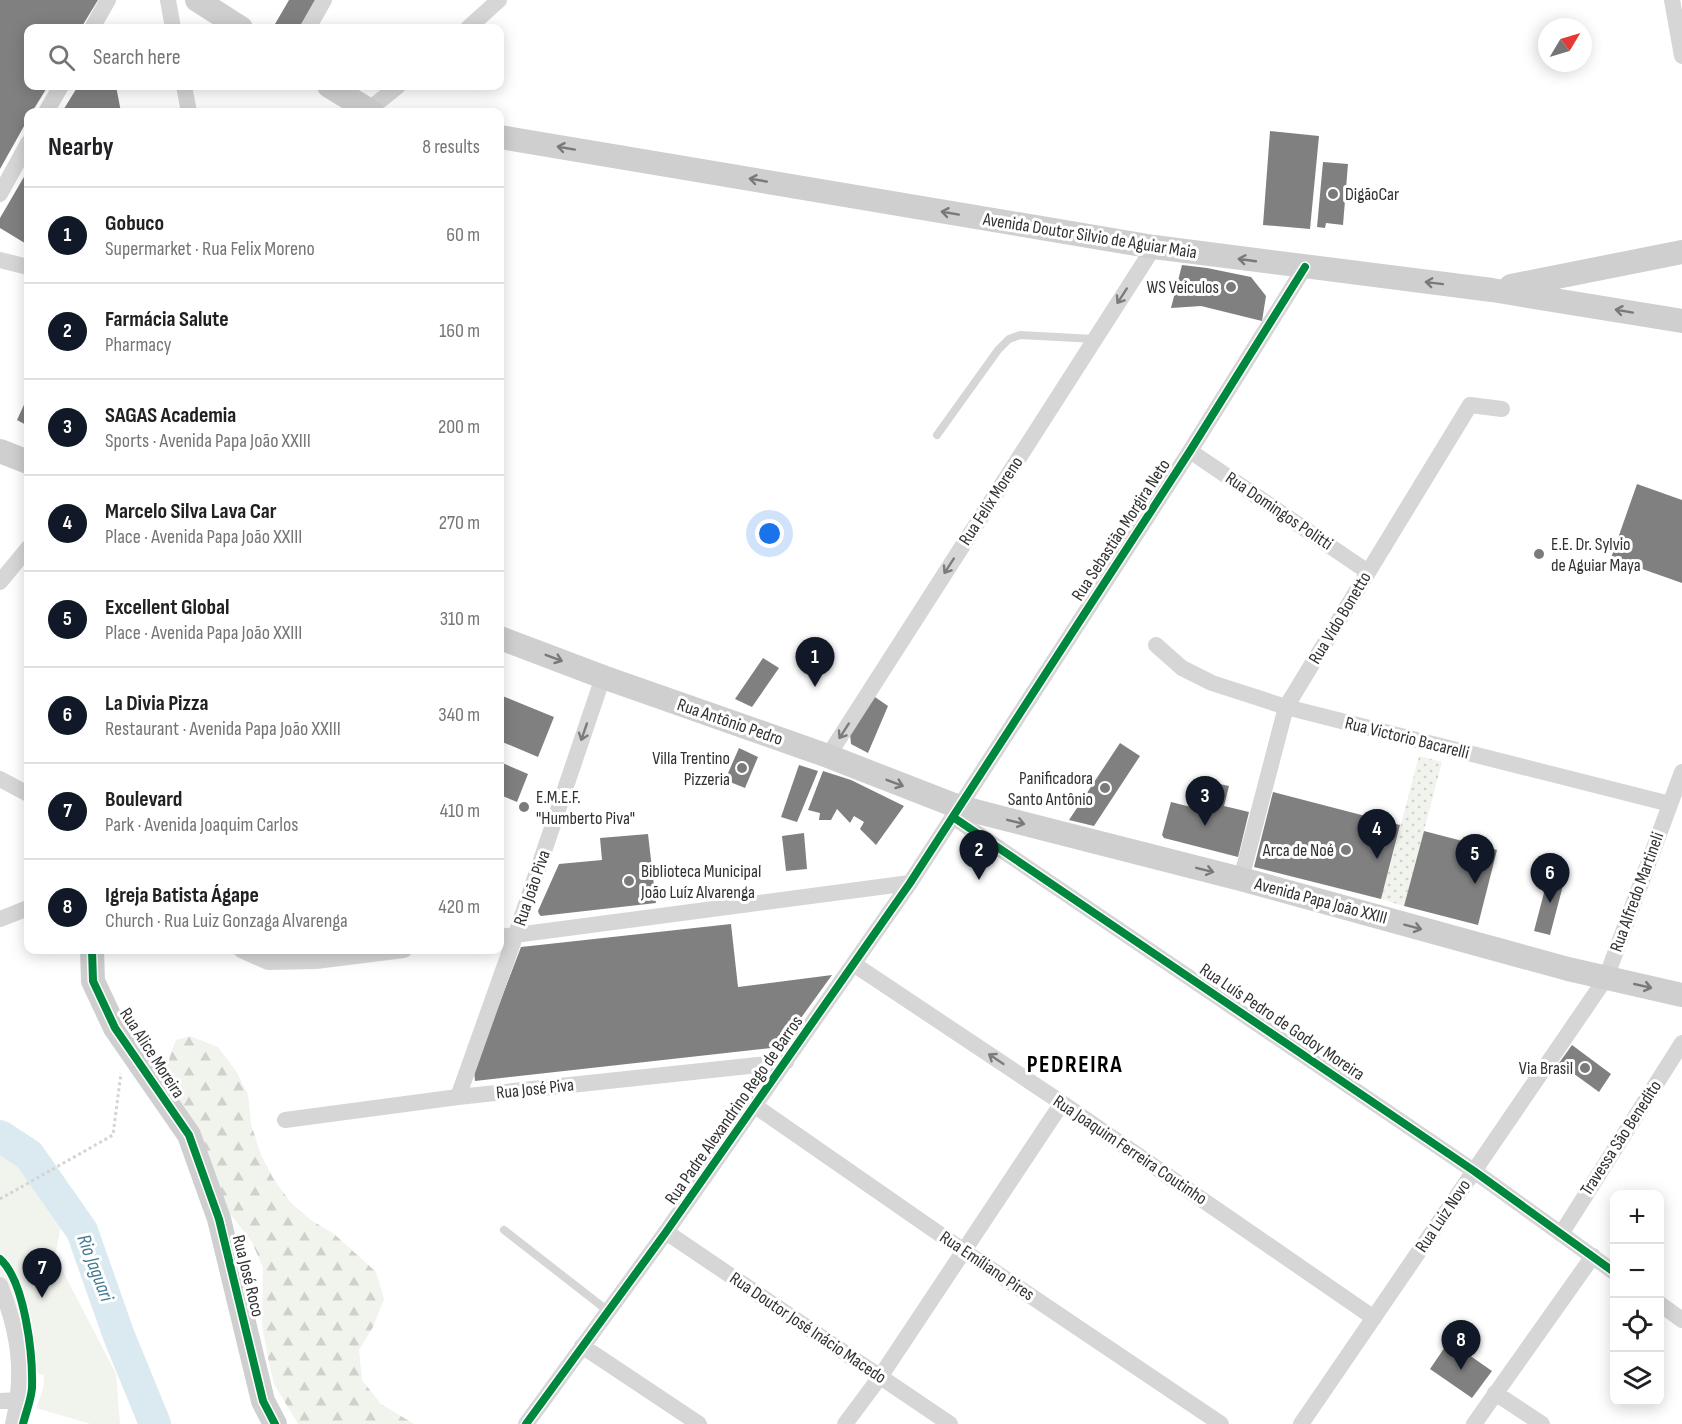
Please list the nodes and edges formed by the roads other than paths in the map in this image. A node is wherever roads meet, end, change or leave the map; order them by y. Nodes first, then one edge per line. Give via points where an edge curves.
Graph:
1 (108, 0) edge
2 (168, 0) edge
3 (197, 0) edge
4 (324, 0) edge
5 (499, 0) edge
6 (1672, 0) edge
7 (94, 24) edge
8 (172, 24) edge
9 (235, 24) edge
10 (310, 24) edge
11 (472, 24) edge
12 (1682, 56) edge
13 (59, 90) edge
14 (185, 90) edge
15 (335, 90) edge
16 (394, 90) edge
17 (48, 108) edge
18 (188, 108) edge
19 (363, 108) edge
20 (373, 108) edge
21 (504, 138) edge
22 (24, 150) edge
23 (0, 194) edge
24 (1154, 247) junction
25 (1682, 252) edge
26 (0, 260) edge
27 (24, 266) edge
28 (1305, 267) junction
29 (1589, 271) junction
30 (1492, 290) junction
31 (1586, 304) junction
32 (1682, 321) edge
33 (1094, 339) junction
34 (1502, 409) dead end
35 (937, 435) dead end
36 (0, 451) edge
37 (1190, 451) junction
38 (24, 460) edge
39 (24, 553) edge
40 (1368, 572) junction
41 (0, 582) edge
42 (504, 640) edge
43 (1156, 645) dead end
44 (603, 677) junction
45 (1286, 707) junction
46 (828, 756) junction
47 (1682, 772) edge
48 (0, 779) edge
49 (24, 792) edge
50 (1670, 804) junction
51 (956, 812) junction
52 (1241, 879) junction
53 (910, 883) junction
54 (24, 910) edge
55 (0, 919) edge
56 (508, 936) edge
57 (92, 954) edge
58 (249, 954) edge
59 (335, 954) edge
60 (502, 954) edge
61 (318, 955) edge
62 (855, 965) junction
63 (1606, 978) junction
64 (1682, 995) edge
65 (1682, 1043) edge
66 (786, 1062) junction
67 (458, 1097) junction
68 (1062, 1103) junction
69 (755, 1106) junction
70 (285, 1120) dead end
71 (189, 1135) joint
72 (1474, 1171) junction
73 (504, 1230) dead end
74 (666, 1232) junction
75 (1561, 1233) junction
76 (964, 1251) junction
77 (1593, 1256) junction
78 (1610, 1269) edge
79 (0, 1285) edge
80 (1664, 1307) edge
81 (608, 1311) junction
82 (1374, 1318) junction
83 (1682, 1320) edge
84 (582, 1346) junction
85 (880, 1377) junction
86 (1496, 1393) junction
87 (19, 1400) junction
88 (0, 1401) edge
89 (13, 1424) edge
90 (274, 1424) edge
91 (526, 1424) edge
92 (699, 1424) edge
93 (845, 1424) edge
94 (950, 1424) edge
95 (1221, 1424) edge
96 (1301, 1424) edge
97 (1474, 1424) edge
98 (1542, 1424) edge

1 - 7 street
2 - 8 street
3 - 9 main road
4 - 10 street
5 - 11 street
6 - 12 street
13 - 17 street
14 - 18 street
15 - 19 main road
16 - 20 street
24 -> 21 main road, Avenida Doutor Silvio de Aguiar Maia
22 - 23 street
28 -> 24 main road, Avenida Doutor Silvio de Aguiar Maia
24 -> 33 street, Rua Felix Moreno
25 - 29 main road
26 - 27 street
30 -> 28 main road, Avenida Doutor Silvio de Aguiar Maia
28 - 37 street, Rua Sebastião Morgira Neto
29 - 30 main road
29 - 31 main road
30 - 31 main road, Avenida Doutor Silvio de Aguiar Maia
32 -> 31 main road, Avenida Doutor Silvio de Aguiar Maia
33 - 35 lane via 1020,335 1009,339
33 -> 46 street, Rua Felix Moreno
34 - 40 street, Rua Vido Bonetto via 1470,405
36 - 38 main road
37 - 40 street, Rua Domingos Politti
37 - 51 street, Rua Sebastião Morgira Neto
39 - 41 street
40 - 45 street, Rua Vido Bonetto
42 -> 44 main road, Rua Antônio Pedro
43 - 45 street, Rua Victorio Bacarelli via 1182,668 1212,683
44 - 46 main road, Rua Antônio Pedro
44 -> 56 street, Rua João Piva
45 - 50 street, Rua Victorio Bacarelli
45 - 52 street, Rua Vido Bonetto
46 -> 51 main road, Rua Antônio Pedro
47 - 50 street, Rua Alfredo Martineli
48 - 49 street
50 - 63 street, Rua Alfredo Martineli
51 -> 52 main road, Avenida Papa João XXIII
51 - 53 street, Rua Padre Alexandrino Rego de Barros
51 - 72 street, Rua Luís Pedro de Godoy Moreira
52 -> 63 main road, Avenida Papa João XXIII
53 - 56 street
53 - 62 street, Rua Padre Alexandrino Rego de Barros
54 - 55 street
57 - 71 main road, Rua Alice Moreira via 93,981 115,1028
58 - 61 street via 268,962
59 - 61 street
60 - 67 street, Rua João Piva
62 - 66 street, Rua Padre Alexandrino Rego de Barros
68 -> 62 street, Rua Joaquim Ferreira Coutinho
63 -> 64 main road, Avenida Papa João XXIII
63 - 72 street, Rua Luiz Novo
65 - 75 street, Travessa São Benedito
66 - 67 street, Rua José Piva
66 - 69 street, Rua Padre Alexandrino Rego de Barros
67 - 70 street, Rua José Piva
68 - 76 street
68 - 82 street, Rua Joaquim Ferreira Coutinho
69 - 74 street, Rua Padre Alexandrino Rego de Barros
69 - 76 street, Rua Emíliano Pires
71 - 90 main road, Rua José Roco via 219,1219 263,1401
72 - 75 street, Rua Luís Pedro de Godoy Moreira
72 - 82 street, Rua Luiz Novo
73 - 81 lane
74 - 81 street, Rua Padre Alexandrino Rego de Barros
74 - 85 street, Rua Doutor José Inácio Macedo
75 - 77 street, Rua Luís Pedro de Godoy Moreira
76 - 85 street
76 - 95 street, Rua Emíliano Pires
77 - 78 street, Rua Luís Pedro de Godoy Moreira
77 - 86 street
79 - 87 street via 13,1317 20,1372
80 - 83 street
81 - 84 street, Rua Padre Alexandrino Rego de Barros
82 - 96 street, Rua Luiz Novo
84 - 91 street, Rua Padre Alexandrino Rego de Barros
84 - 92 street
85 - 93 street
85 - 94 street, Rua Doutor José Inácio Macedo
86 - 97 street
86 - 98 street
87 - 88 street
87 - 89 street

